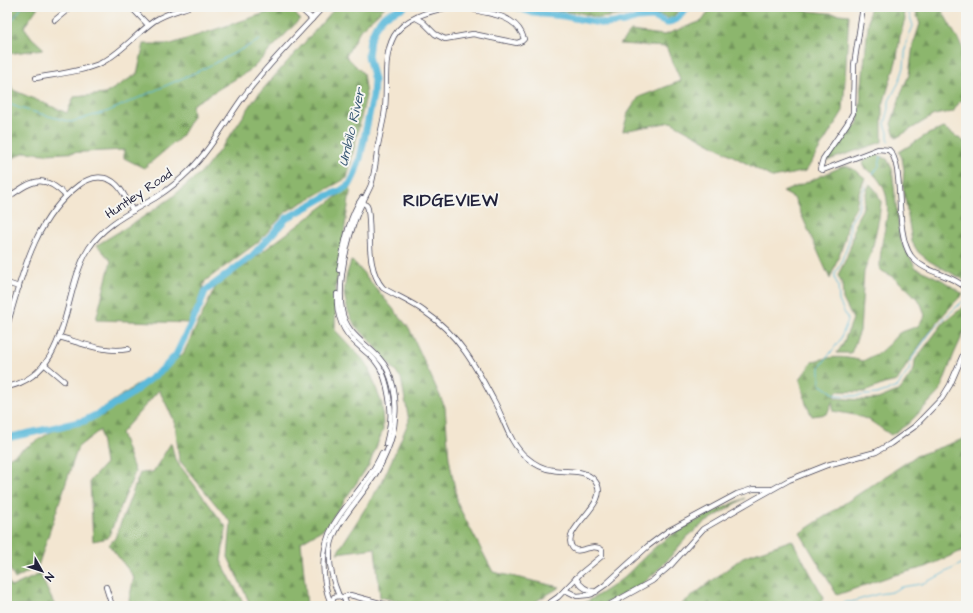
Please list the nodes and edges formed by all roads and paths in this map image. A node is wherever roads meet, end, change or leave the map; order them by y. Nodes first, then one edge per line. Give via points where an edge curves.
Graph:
1 (70, 7) edge
2 (131, 7) edge
3 (188, 7) edge
4 (299, 7) edge
5 (323, 7) edge
6 (449, 7) edge
7 (466, 7) edge
8 (863, 7) edge
9 (416, 18) junction
10 (312, 19) junction
11 (55, 20) dead end
12 (148, 25) junction
13 (36, 78) dead end
14 (66, 196) junction
15 (7, 198) edge
16 (362, 201) junction
17 (133, 211) junction
18 (7, 283) edge
19 (19, 287) junction
20 (966, 288) edge
21 (7, 326) edge
22 (59, 337) junction
23 (966, 348) edge
24 (128, 349) dead end
25 (44, 364) junction
26 (64, 382) dead end
27 (7, 387) edge
28 (773, 489) junction
29 (354, 501) junction
30 (576, 578) junction
31 (106, 587) dead end
32 (565, 590) junction
33 (596, 592) junction
34 (341, 596) junction
35 (355, 596) junction
36 (331, 605) edge
37 (112, 606) edge
38 (347, 606) edge
39 (391, 606) edge
40 (546, 606) edge
41 (606, 606) edge

1 - 11 street
2 - 12 street
3 - 12 street via 163,16
4 - 10 street
5 - 10 street, Huntley Road
6 - 9 street
7 - 9 street via 507,19 520,29 524,39 517,43 473,34 445,39
8 - 20 street via 854,65 853,113 826,153 820,169 878,149 889,150 894,155 903,236 908,250 922,266
9 - 16 street via 398,30 389,50 384,113 372,179
10 - 17 street, Huntley Road via 250,88 197,162 168,190
12 - 13 street via 101,63
14 - 15 street via 53,184 38,181 28,184
14 - 17 street via 89,178 109,179 117,185
14 - 19 street via 50,214 37,237
16 - 29 street via 342,271 342,312 351,331 384,364 396,407 392,432 379,468
16 - 30 street via 367,206 372,268 378,282 383,288 426,312 462,346 494,400 515,445 525,457 542,468 581,472 596,482 599,488 598,497 573,531 570,542 575,550 594,546 600,548 603,553
17 - 22 street, Huntley Road via 110,226 89,247 78,271
18 - 19 street
19 - 21 street
22 - 24 street via 112,351
22 - 25 street, Huntley Road
23 - 28 street via 942,398 914,427 876,452 827,465
25 - 26 street
25 - 27 street, Huntley Road via 28,378
28 - 33 street via 753,489 737,494 668,531
28 - 41 street via 703,529 661,574
29 - 34 street via 336,529 330,546 332,574
29 - 36 street via 334,525 326,546 324,576
30 - 32 street
30 - 33 street via 582,586
31 - 37 street
32 - 33 street via 577,596
32 - 40 street
34 - 35 street
34 - 36 street via 334,598
34 - 38 street
35 - 38 street
35 - 39 street

